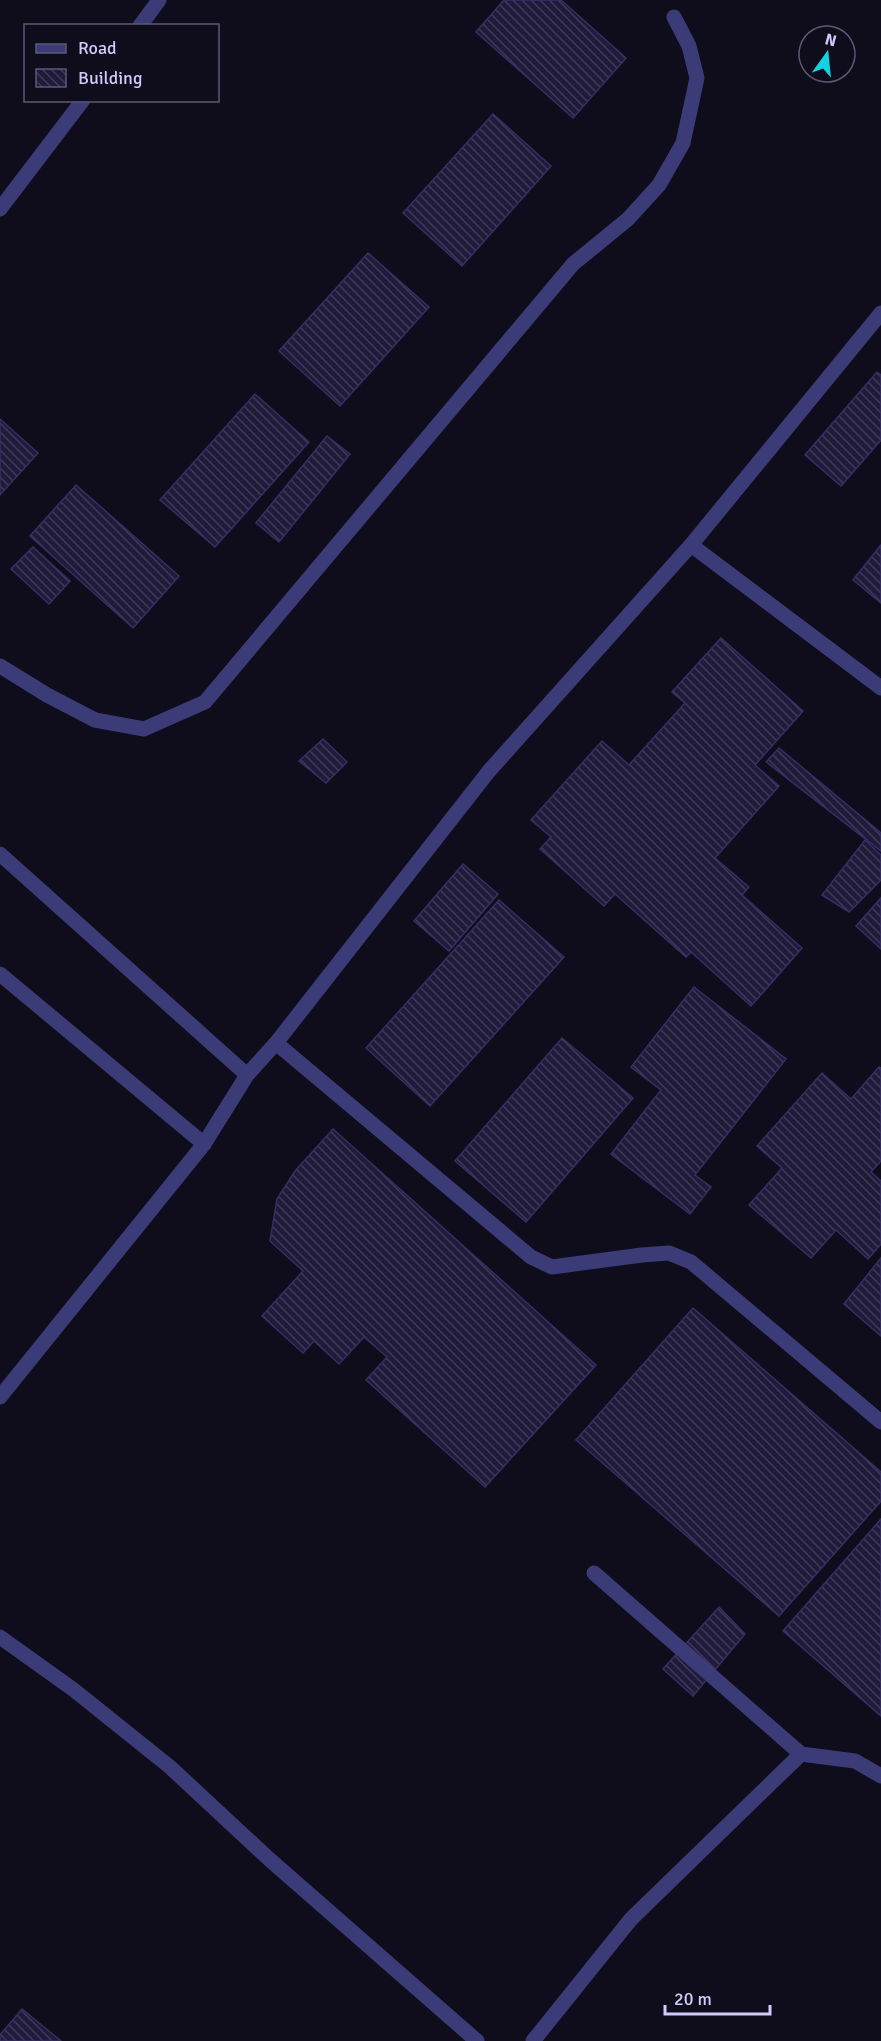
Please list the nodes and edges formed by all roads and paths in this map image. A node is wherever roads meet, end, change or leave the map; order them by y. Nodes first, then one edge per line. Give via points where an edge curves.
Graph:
1 (159, 0) edge
2 (674, 17) dead end
3 (141, 24) edge
4 (81, 102) edge
5 (0, 209) edge
6 (881, 313) edge
7 (690, 545) junction
8 (0, 666) edge
9 (881, 688) edge
10 (0, 854) edge
11 (0, 974) edge
12 (276, 1043) junction
13 (248, 1076) junction
14 (204, 1144) junction
15 (0, 1397) edge
16 (881, 1422) edge
17 (594, 1573) dead end
18 (0, 1637) edge
19 (801, 1754) junction
20 (881, 1776) edge
21 (477, 2041) edge
22 (533, 2041) edge

1 - 3 street
2 - 8 street via 689,46 697,78 683,143 659,185 628,219 573,264 205,702 144,729 134,728 95,720
4 - 5 street
6 - 7 street
7 - 9 street
7 - 12 street via 489,771
10 - 13 street
11 - 14 street
12 - 13 street
12 - 16 street via 531,1257 552,1267 669,1253 691,1262
13 - 14 street
14 - 15 street
17 - 19 street
18 - 21 street via 170,1767
19 - 20 street via 855,1761
19 - 22 street via 631,1919

